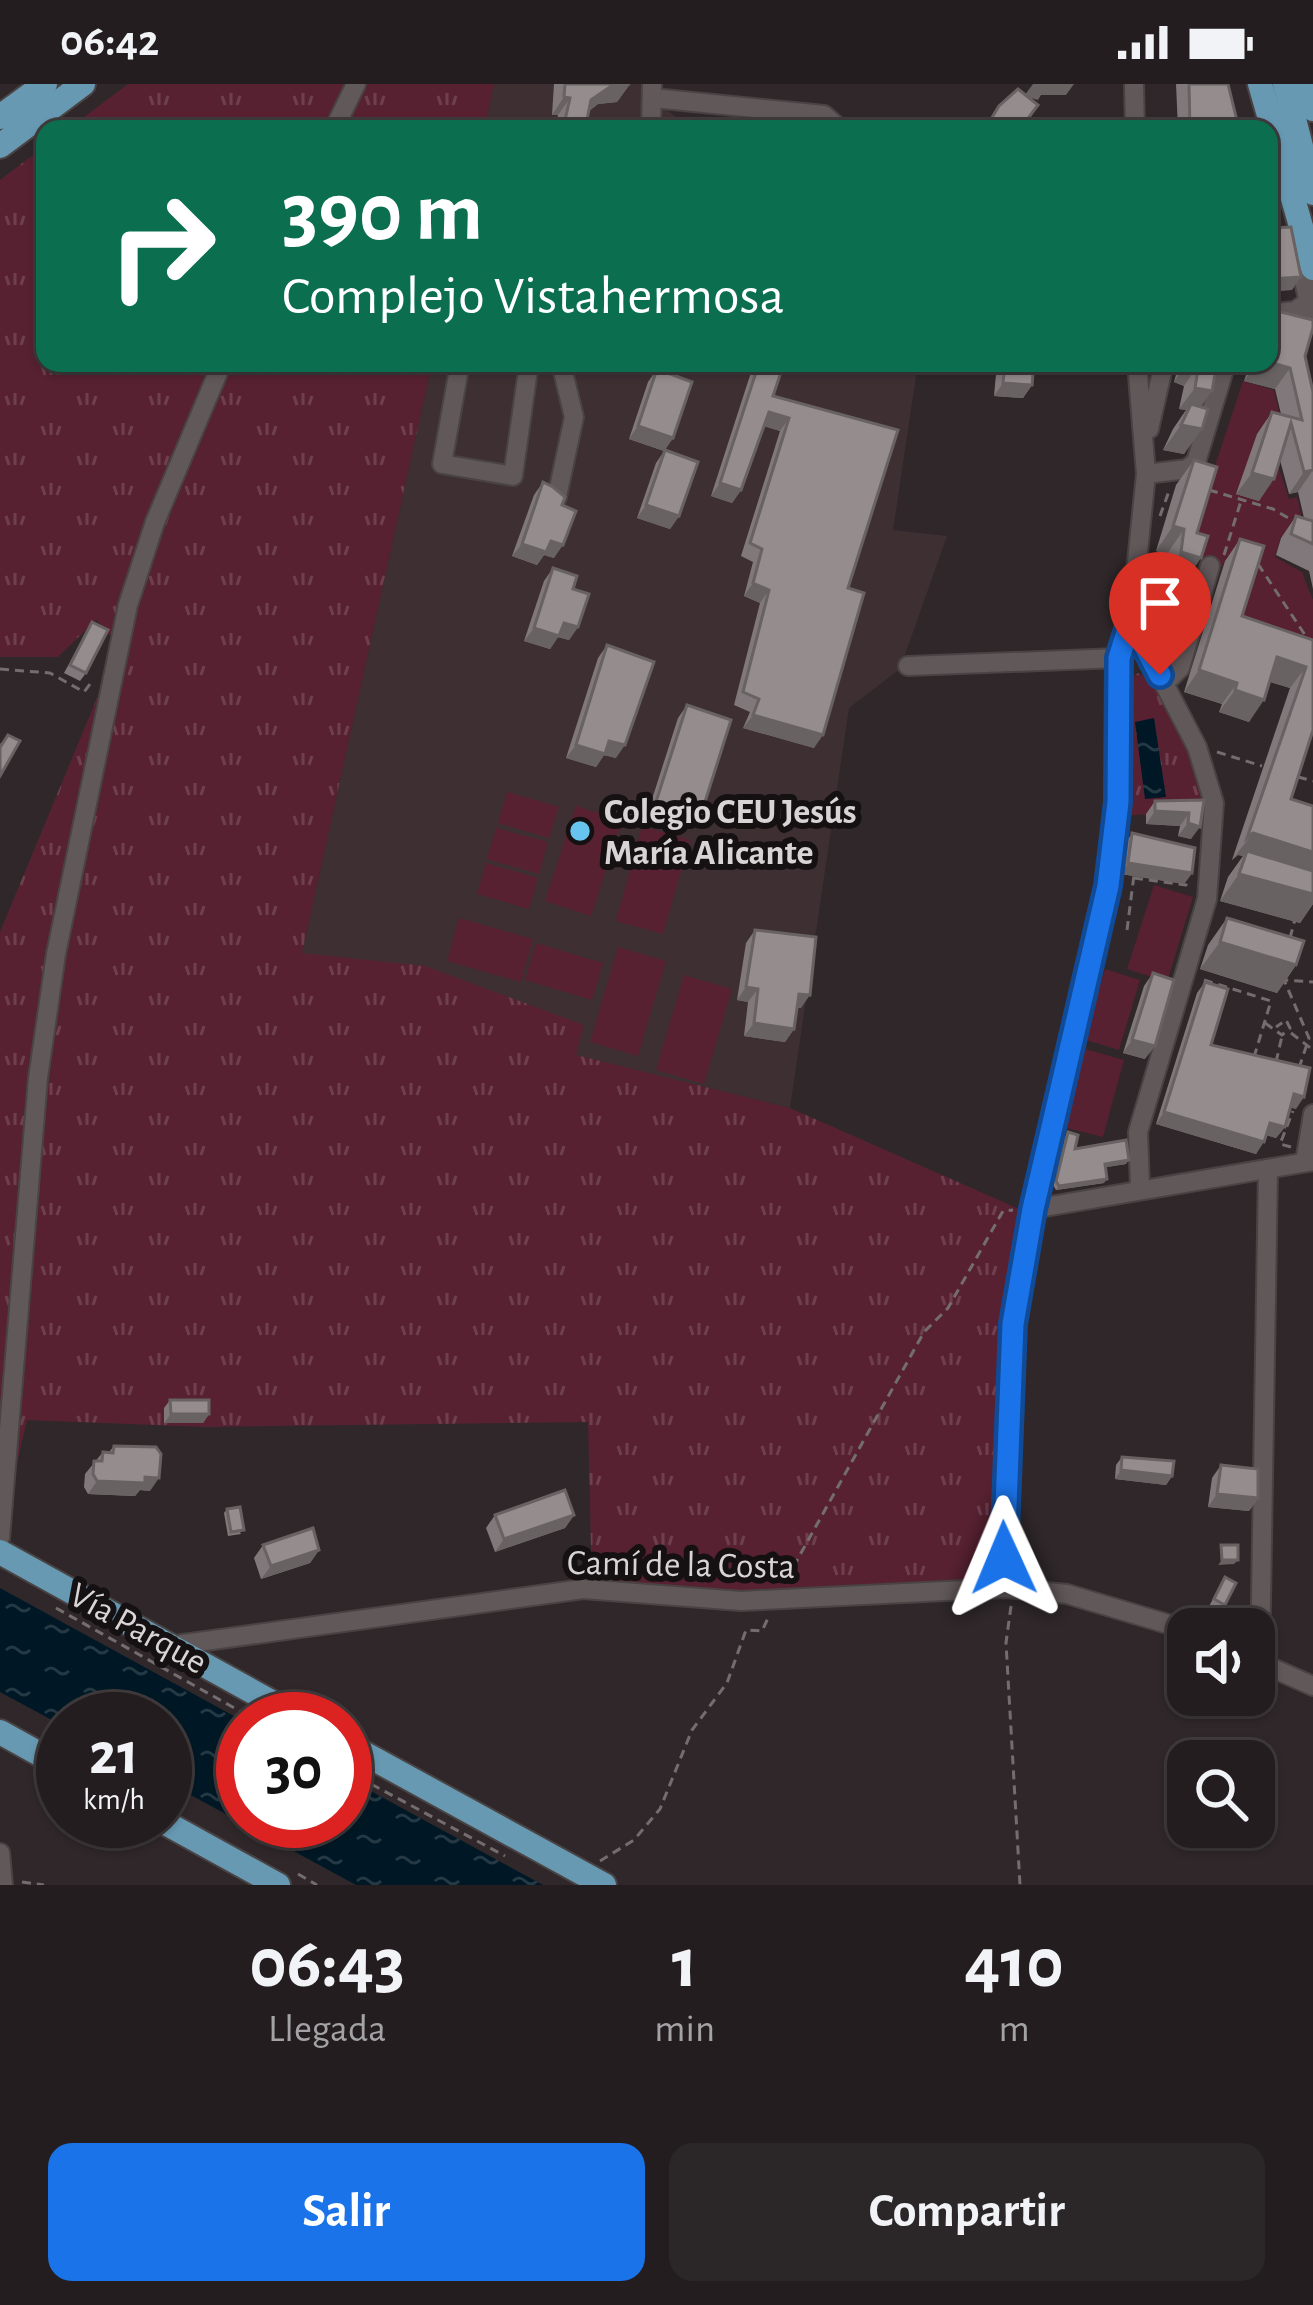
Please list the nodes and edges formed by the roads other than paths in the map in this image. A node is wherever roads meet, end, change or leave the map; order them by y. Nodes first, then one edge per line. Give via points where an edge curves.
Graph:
1 (45, 84) edge
2 (83, 84) edge
3 (356, 84) edge
4 (1134, 84) edge
5 (1260, 84) edge
6 (1285, 84) edge
7 (1306, 84) edge
8 (653, 91) edge
9 (8, 101) edge
10 (1313, 109) edge
11 (338, 120) edge
12 (830, 120) edge
13 (1135, 120) edge
14 (1269, 120) edge
15 (0, 146) edge
16 (1278, 157) edge
17 (1283, 177) junction
18 (1313, 194) edge
19 (1313, 268) edge
20 (1308, 302) junction
21 (1278, 313) edge
22 (1313, 323) edge
23 (218, 372) edge
24 (458, 372) edge
25 (528, 372) edge
26 (563, 372) edge
27 (1141, 372) edge
28 (1158, 372) edge
29 (1223, 372) edge
30 (1148, 390) junction
31 (1146, 473) junction
32 (557, 497) edge
33 (1210, 566) edge
34 (1141, 622) junction
35 (1119, 658) junction
36 (908, 666) dead end
37 (1160, 675) junction
38 (1305, 1113) edge
39 (1308, 1158) edge
40 (1268, 1168) junction
41 (1140, 1187) junction
42 (1033, 1209) junction
43 (0, 1538) edge
44 (0, 1552) edge
45 (1006, 1588) junction
46 (1258, 1608) edge
47 (1167, 1624) edge
48 (169, 1646) junction
49 (1275, 1670) edge
50 (1313, 1686) edge
51 (253, 1692) edge
52 (0, 1734) edge
53 (36, 1753) edge
54 (372, 1758) edge
55 (192, 1838) edge
56 (0, 1853) edge
57 (597, 1881) edge
58 (3, 1882) edge
59 (278, 1885) edge

1 - 9 main road
2 - 15 main road
3 - 11 street
4 - 13 street
5 - 14 main road
6 - 18 main road
7 - 10 main road
8 - 12 street
16 - 17 main road
17 - 19 main road
17 - 20 street
20 - 21 street
20 - 22 street
23 - 43 street via 128,605 56,954 38,1078
24 - 25 street via 442,464 513,476
26 - 32 street via 574,417
27 - 30 street
28 - 30 street
29 - 31 street via 1196,462 1180,474
30 - 31 street
31 - 34 street
33 - 37 street via 1177,674
34 - 35 street
34 - 37 street
35 - 36 street
35 - 42 street via 1108,886
37 - 41 street via 1213,796 1211,921 1184,974 1138,1132
38 - 39 street
39 - 40 street
40 - 41 street
40 - 46 street
41 - 42 street
42 - 45 street via 1013,1324 1001,1528
44 - 48 main road
45 - 47 street, Camí de la Costa via 1067,1594
45 - 48 street, Camí de la Costa via 741,1601 583,1589
48 - 51 main road
49 - 50 street
52 - 53 main road
54 - 57 main road
55 - 59 main road
56 - 58 street

